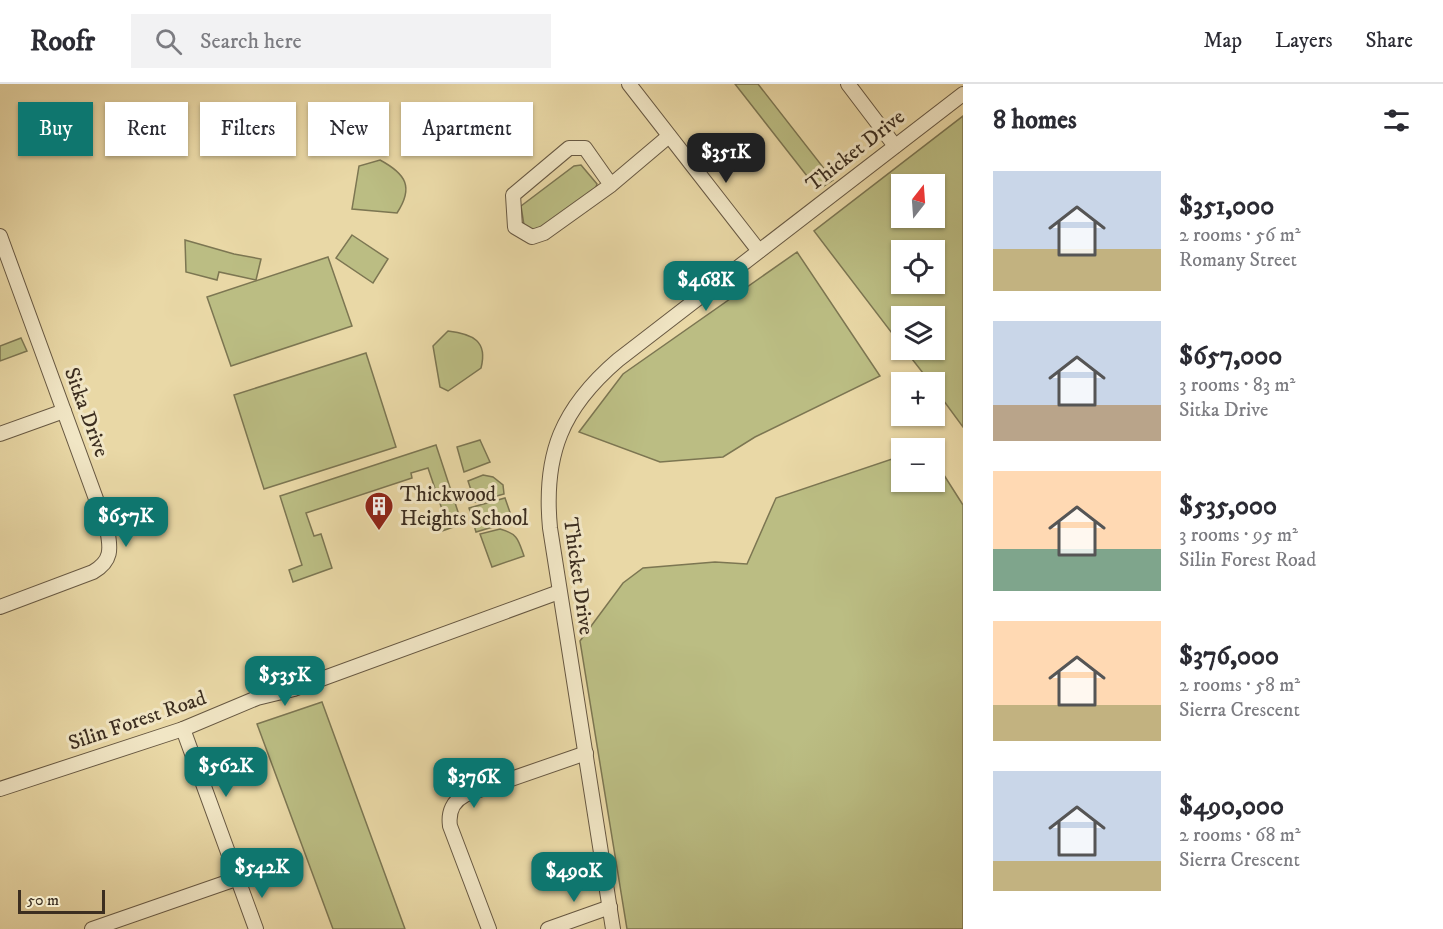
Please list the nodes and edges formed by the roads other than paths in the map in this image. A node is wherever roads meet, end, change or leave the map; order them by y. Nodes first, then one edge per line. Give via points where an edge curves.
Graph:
1 (629, 84) edge
2 (848, 84) edge
3 (963, 94) edge
4 (669, 136) junction
5 (895, 146) junction
6 (611, 184) junction
7 (0, 236) edge
8 (759, 251) junction
9 (5, 262) edge
10 (64, 411) junction
11 (0, 435) edge
12 (559, 592) junction
13 (0, 607) edge
14 (183, 729) junction
15 (586, 753) junction
16 (0, 789) edge
17 (238, 878) junction
18 (610, 907) junction
19 (92, 929) edge
20 (256, 929) edge
21 (489, 929) edge
22 (548, 929) edge
23 (613, 929) edge

1 - 4 street
2 - 5 street
3 - 5 street, Thicket Drive
4 - 6 street
4 - 8 street
5 - 8 street, Thicket Drive
6 - 6 street via 585,148 569,148 513,195 515,227 532,237 544,233
7 - 9 street, Sitka Drive
8 - 12 street, Thicket Drive via 618,360 593,382 570,413 553,456 549,488
9 - 10 street, Sitka Drive
10 - 11 street
10 - 13 street, Sitka Drive via 107,529 108,558 93,572
12 - 14 street, Silin Forest Road via 294,689 257,698
12 - 15 street, Thicket Drive
14 - 16 street, Silin Forest Road
14 - 17 street
15 - 18 street, Thicket Drive
15 - 21 street via 465,795 452,807 450,826
17 - 19 street
17 - 20 street
18 - 22 street
18 - 23 street, Thicket Drive

